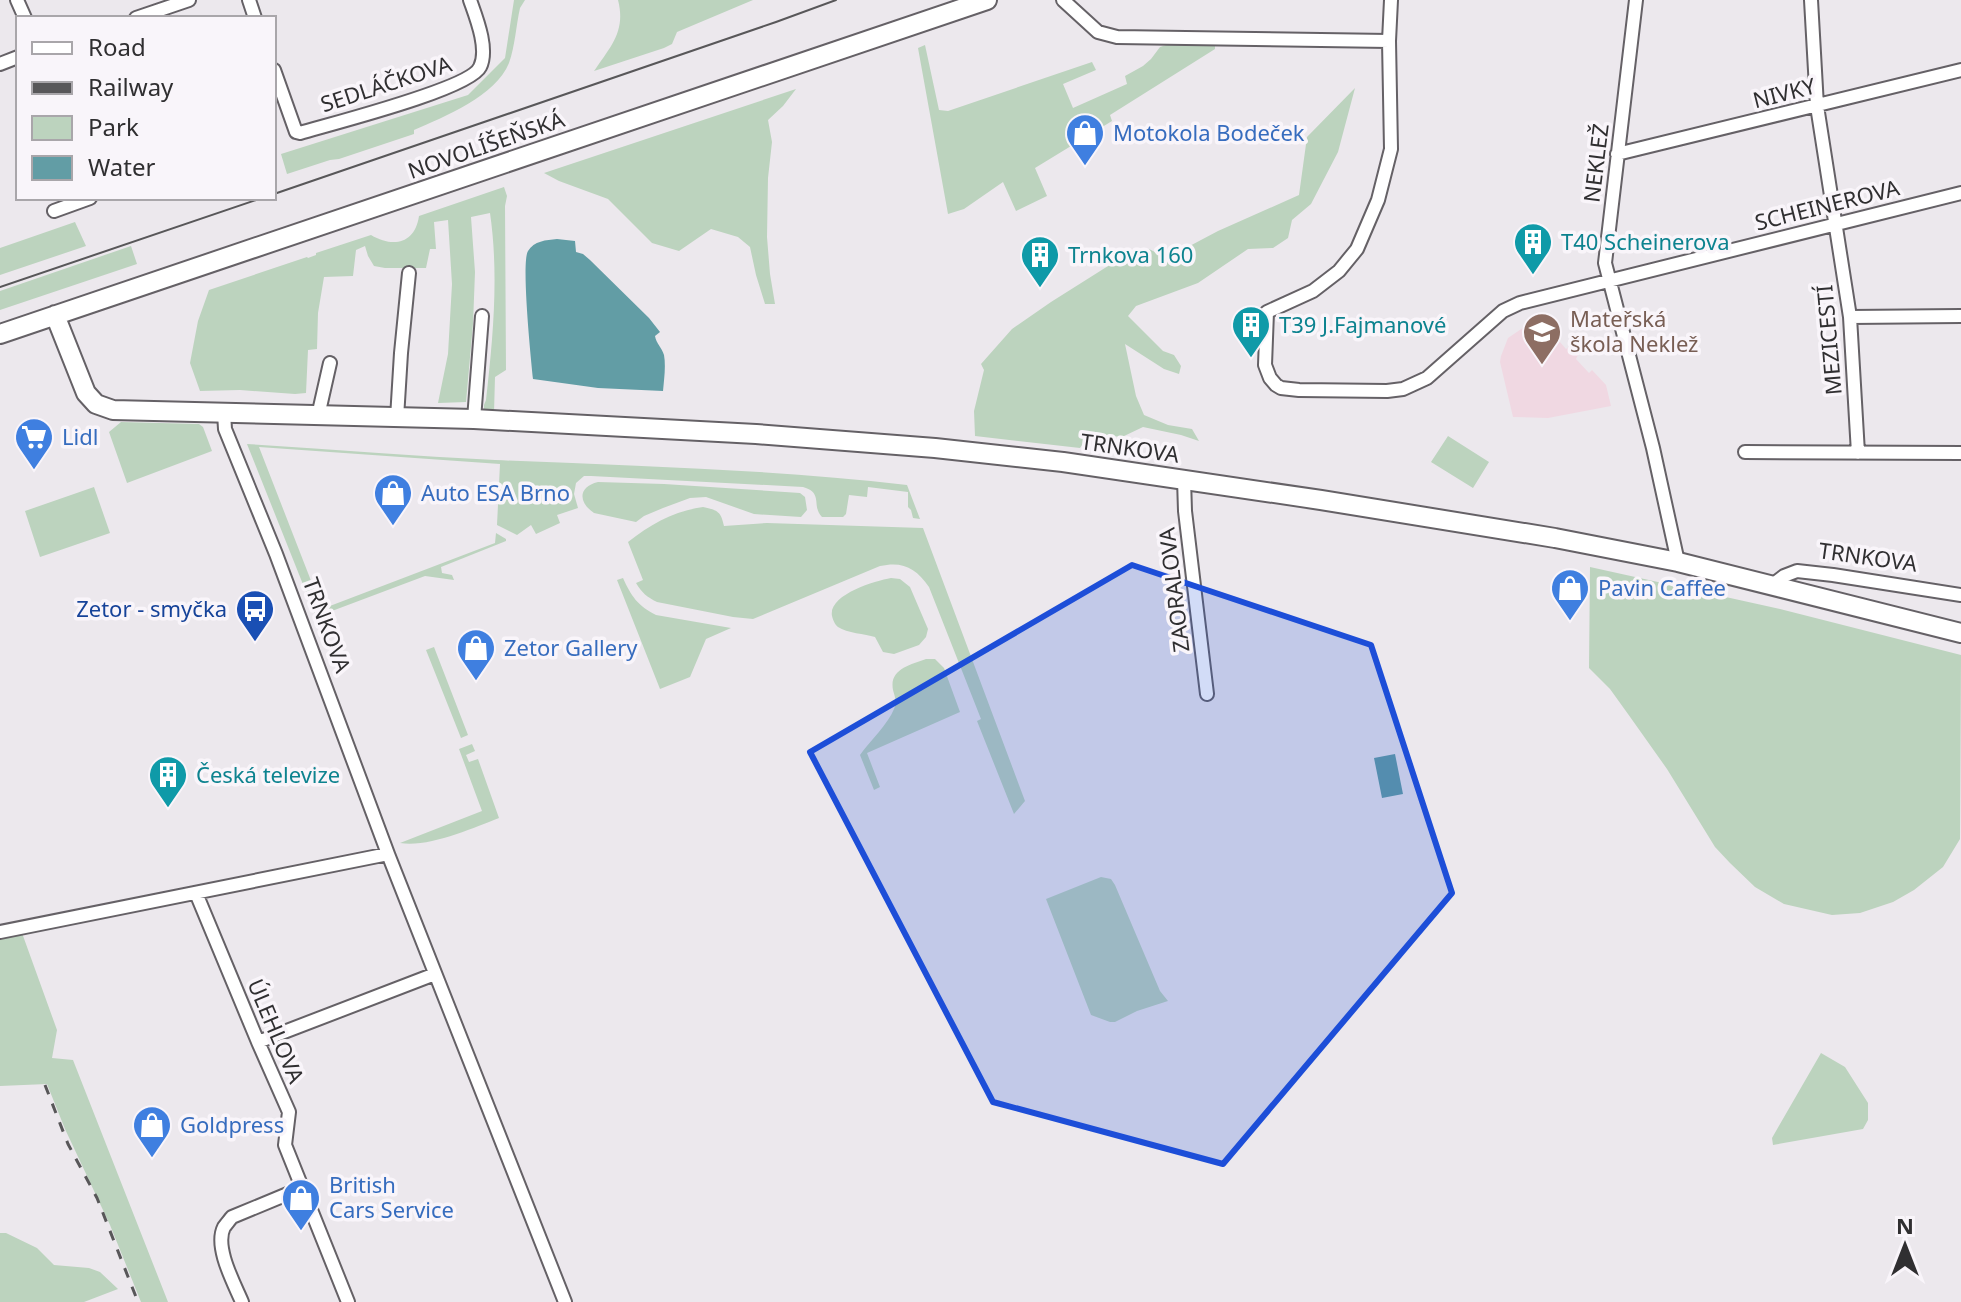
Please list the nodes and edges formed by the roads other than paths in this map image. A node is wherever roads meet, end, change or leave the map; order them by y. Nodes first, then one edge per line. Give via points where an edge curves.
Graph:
1 (189, 0) edge
2 (470, 0) edge
3 (987, 0) edge
4 (1063, 0) edge
5 (1391, 0) edge
6 (1636, 0) edge
7 (1811, 0) edge
8 (142, 16) edge
9 (1389, 41) junction
10 (1961, 70) edge
11 (276, 76) edge
12 (1817, 106) junction
13 (1617, 154) junction
14 (1961, 193) edge
15 (84, 200) edge
16 (54, 211) dead end
17 (1835, 223) junction
18 (409, 273) dead end
19 (1610, 281) junction
20 (55, 315) junction
21 (482, 316) dead end
22 (1961, 316) edge
23 (1850, 317) junction
24 (0, 334) edge
25 (330, 363) dead end
26 (224, 413) junction
27 (318, 416) junction
28 (397, 418) junction
29 (474, 419) junction
30 (1745, 452) dead end
31 (1858, 453) junction
32 (1961, 453) edge
33 (1184, 479) junction
34 (1678, 562) junction
35 (1771, 586) junction
36 (1961, 595) edge
37 (1961, 633) edge
38 (1207, 694) dead end
39 (388, 854) junction
40 (196, 893) junction
41 (0, 932) edge
42 (435, 974) junction
43 (258, 1042) junction
44 (302, 1188) junction
45 (242, 1302) edge
46 (348, 1302) edge
47 (565, 1302) edge

1 - 8 street
2 - 11 street, SEDLÁČKOVA via 482,59 477,72 457,84 300,133
3 - 20 street, NOVOLÍŠEŇSKÁ
4 - 9 street via 1098,32 1117,37
5 - 9 street
6 - 13 street, NEKLEŽ
7 - 12 street, MEZICESTÍ
9 - 19 street, SCHEINEROVA via 1391,149 1378,200 1357,249 1339,271 1313,291 1267,312 1270,378 1281,388 1299,390 1403,389 1427,378 1511,307
10 - 12 street, NIVKY
12 - 13 street, NIVKY
12 - 17 street, MEZICESTÍ
13 - 19 street, NEKLEŽ via 1605,263
14 - 17 street, SCHEINEROVA
15 - 16 street
17 - 19 street, SCHEINEROVA
17 - 23 street, MEZICESTÍ
18 - 28 street
19 - 34 street, NEKLEŽ
20 - 24 street, NOVOLÍŠEŇSKÁ
20 - 26 street, TRNKOVA via 86,393 96,404 118,411
21 - 29 street
22 - 23 street
23 - 31 street, MEZICESTÍ
25 - 27 street
26 - 27 street, TRNKOVA
26 - 39 street, TRNKOVA via 225,429
27 - 28 street, TRNKOVA
28 - 29 street, TRNKOVA
29 - 33 street, TRNKOVA via 814,438
30 - 31 street
31 - 32 street
33 - 34 street, TRNKOVA
33 - 38 street, ZAORALOVA
34 - 35 street, TRNKOVA
35 - 36 street, TRNKOVA via 1797,571
35 - 37 street, TRNKOVA
39 - 40 street
39 - 42 street, TRNKOVA
40 - 41 street
40 - 43 street, ÚLEHLOVA
42 - 43 street
42 - 47 street, TRNKOVA
43 - 44 street, ÚLEHLOVA via 289,1112 285,1145
44 - 45 street via 232,1217 224,1226 221,1250
44 - 46 street, ÚLEHLOVA

